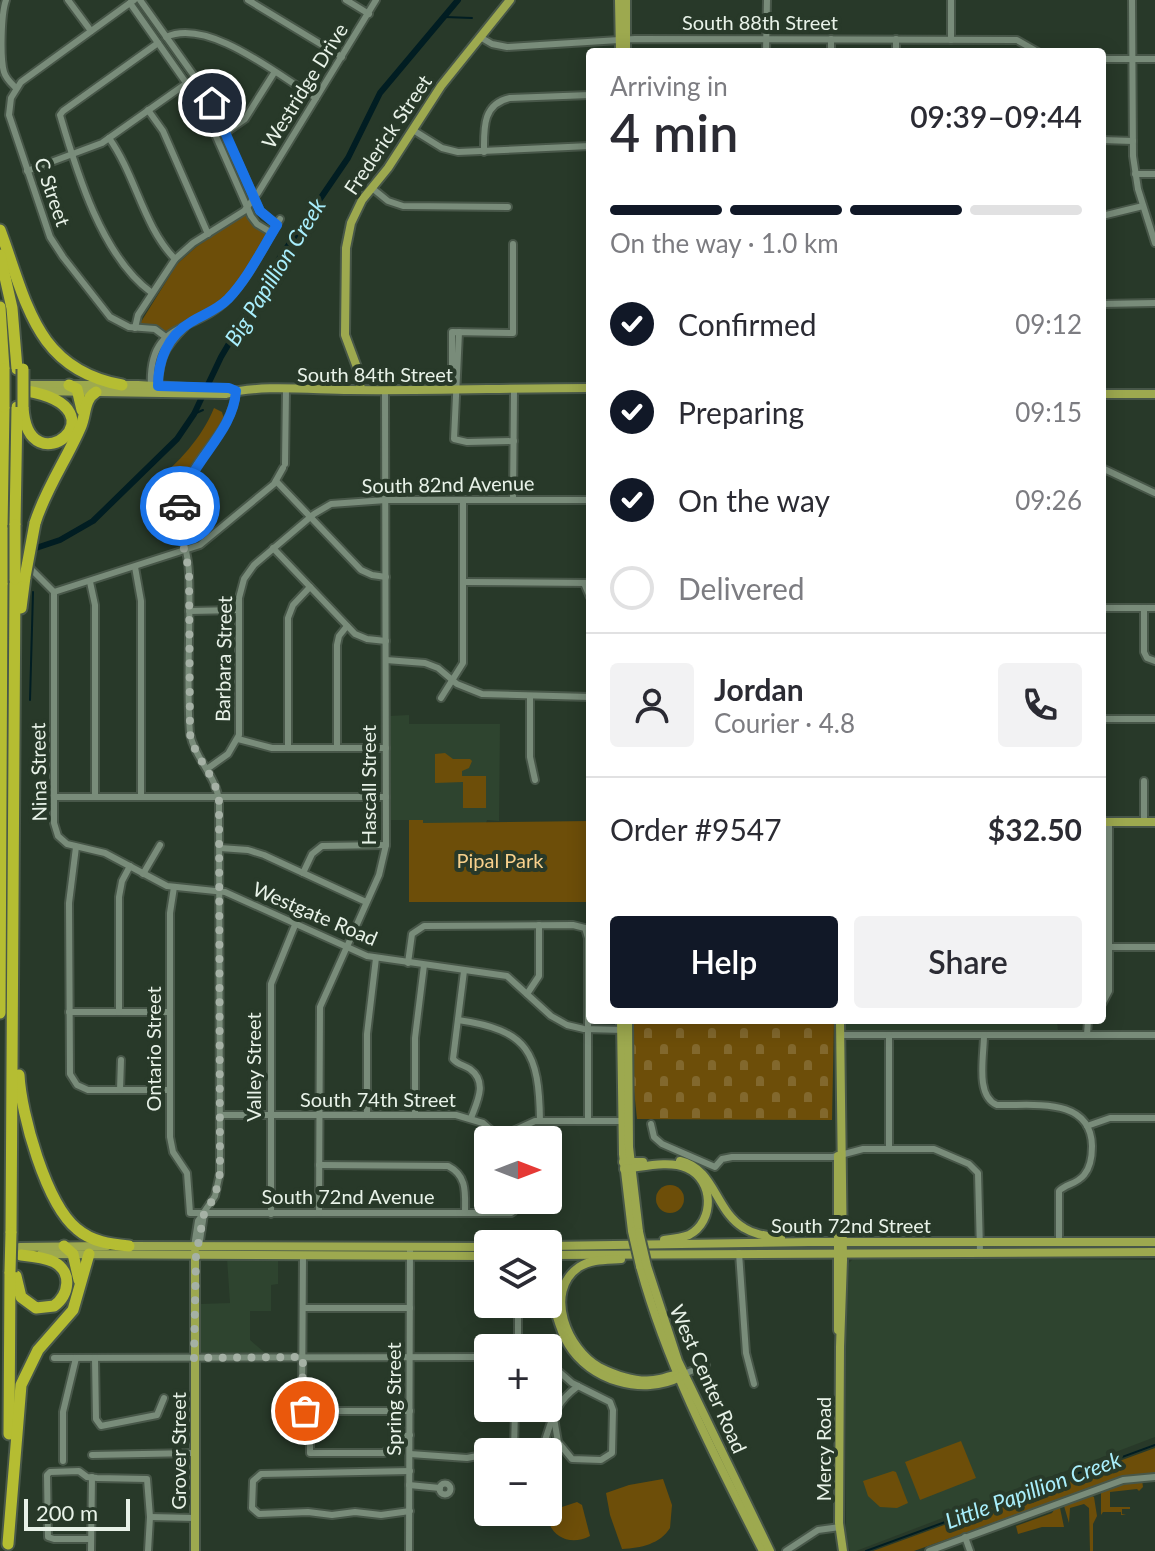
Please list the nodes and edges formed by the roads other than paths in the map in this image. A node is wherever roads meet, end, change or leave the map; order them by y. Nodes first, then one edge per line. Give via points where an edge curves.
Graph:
1 (6, 0) edge
2 (68, 0) edge
3 (248, 0) edge
4 (346, 0) edge
5 (376, 0) edge
6 (510, 0) edge
7 (619, 0) edge
8 (626, 0) edge
9 (767, 0) edge
10 (951, 0) edge
11 (1132, 0) edge
12 (133, 1) edge
13 (369, 14) junction
14 (91, 31) junction
15 (166, 37) junction
16 (480, 37) junction
17 (623, 39) junction
18 (767, 39) junction
19 (831, 39) junction
20 (896, 39) junction
21 (951, 40) junction
22 (158, 43) junction
23 (1026, 44) junction
24 (621, 48) edge
25 (625, 48) edge
26 (766, 48) edge
27 (831, 48) edge
28 (896, 48) edge
29 (1024, 48) edge
30 (1032, 48) edge
31 (342, 57) junction
32 (1106, 59) edge
33 (1132, 59) junction
34 (1155, 59) edge
35 (274, 73) junction
36 (187, 83) junction
37 (16, 88) junction
38 (586, 95) edge
39 (316, 98) junction
40 (148, 110) junction
41 (413, 130) junction
42 (225, 133) junction
43 (109, 138) junction
44 (1106, 140) edge
45 (1133, 141) junction
46 (586, 146) edge
47 (484, 152) junction
48 (74, 155) junction
49 (27, 171) junction
50 (1135, 174) junction
51 (1155, 174) edge
52 (372, 188) junction
53 (254, 198) junction
54 (1143, 206) junction
55 (247, 207) junction
56 (508, 207) dead end
57 (1106, 215) edge
58 (0, 230) edge
59 (272, 233) junction
60 (208, 234) junction
61 (1155, 243) edge
62 (513, 244) dead end
63 (1, 259) edge
64 (175, 259) junction
65 (152, 293) junction
66 (1155, 303) edge
67 (1106, 304) edge
68 (0, 307) edge
69 (135, 328) junction
70 (169, 339) junction
71 (15, 369) junction
72 (122, 385) junction
73 (73, 388) junction
74 (27, 389) joint
75 (154, 389) junction
76 (286, 390) junction
77 (361, 390) junction
78 (385, 390) junction
79 (230, 391) junction
80 (455, 391) junction
81 (514, 391) junction
82 (586, 391) edge
83 (96, 392) junction
84 (1106, 394) edge
85 (1155, 394) edge
86 (15, 407) junction
87 (77, 434) junction
88 (514, 441) junction
89 (1106, 470) edge
90 (0, 479) edge
91 (276, 481) junction
92 (1155, 493) edge
93 (386, 500) junction
94 (463, 500) junction
95 (513, 500) junction
96 (586, 500) edge
97 (310, 517) junction
98 (2, 529) junction
99 (273, 548) junction
100 (185, 552) junction
101 (135, 567) junction
102 (23, 572) junction
103 (386, 577) junction
104 (90, 582) junction
105 (463, 582) junction
106 (586, 583) edge
107 (310, 587) junction
108 (54, 592) junction
109 (1106, 608) edge
110 (1144, 608) junction
111 (1155, 608) edge
112 (239, 610) junction
113 (189, 611) junction
114 (347, 626) junction
115 (386, 641) junction
116 (386, 660) junction
117 (1155, 661) edge
118 (453, 681) junction
119 (530, 696) junction
120 (586, 696) edge
121 (441, 698) dead end
122 (1106, 719) edge
123 (1155, 719) edge
124 (0, 735) edge
125 (238, 739) junction
126 (288, 748) junction
127 (337, 748) junction
128 (386, 748) junction
129 (1, 753) edge
130 (207, 769) junction
131 (535, 780) dead end
132 (1144, 781) dead end
133 (54, 797) junction
134 (95, 797) junction
135 (141, 797) junction
136 (219, 797) junction
137 (386, 797) junction
138 (1106, 822) edge
139 (1144, 822) junction
140 (1155, 822) edge
141 (160, 845) dead end
142 (386, 845) junction
143 (76, 847) junction
144 (220, 848) junction
145 (130, 866) junction
146 (303, 873) junction
147 (143, 874) junction
148 (174, 887) junction
149 (220, 891) junction
150 (0, 893) edge
151 (366, 902) junction
152 (14, 919) junction
153 (295, 925) junction
154 (539, 925) junction
155 (586, 929) edge
156 (1106, 947) edge
157 (1155, 947) edge
158 (345, 948) junction
159 (376, 958) junction
160 (408, 963) junction
161 (424, 965) junction
162 (464, 971) junction
163 (527, 994) junction
164 (1106, 997) edge
165 (69, 1012) junction
166 (119, 1012) junction
167 (170, 1012) junction
168 (0, 1013) edge
169 (458, 1020) junction
170 (588, 1024) edge
171 (622, 1024) edge
172 (626, 1024) edge
173 (840, 1024) edge
174 (1088, 1024) edge
175 (588, 1029) junction
176 (624, 1030) junction
177 (840, 1035) junction
178 (889, 1035) junction
179 (984, 1035) junction
180 (1087, 1035) junction
181 (1155, 1035) edge
182 (121, 1060) dead end
183 (120, 1090) junction
184 (170, 1090) junction
185 (220, 1115) junction
186 (270, 1115) junction
187 (319, 1115) junction
188 (367, 1115) junction
189 (415, 1115) junction
190 (471, 1118) junction
191 (1155, 1118) edge
192 (540, 1121) junction
193 (588, 1121) junction
194 (622, 1121) junction
195 (651, 1124) dead end
196 (488, 1126) edge
197 (529, 1126) edge
198 (1087, 1126) junction
199 (889, 1148) junction
200 (840, 1156) junction
201 (319, 1165) junction
202 (627, 1165) junction
203 (188, 1206) joint
204 (319, 1213) junction
205 (465, 1213) junction
206 (474, 1213) edge
207 (204, 1214) junction
208 (271, 1214) junction
209 (809, 1242) junction
210 (840, 1242) junction
211 (1155, 1242) edge
212 (1059, 1243) junction
213 (129, 1246) junction
214 (311, 1246) junction
215 (562, 1246) edge
216 (590, 1246) junction
217 (980, 1247) junction
218 (474, 1248) edge
219 (196, 1249) junction
220 (69, 1250) junction
221 (20, 1252) joint
222 (410, 1252) junction
223 (840, 1252) junction
224 (1155, 1252) edge
225 (711, 1253) junction
226 (739, 1253) junction
227 (89, 1254) junction
228 (303, 1255) junction
229 (562, 1255) edge
230 (474, 1257) edge
231 (13, 1272) junction
232 (79, 1292) junction
233 (303, 1308) junction
234 (410, 1308) junction
235 (558, 1318) edge
236 (303, 1357) junction
237 (410, 1357) junction
238 (474, 1357) edge
239 (54, 1358) dead end
240 (76, 1358) junction
241 (95, 1358) junction
242 (194, 1358) junction
243 (706, 1365) dead end
244 (562, 1373) edge
245 (680, 1375) junction
246 (754, 1384) dead end
247 (578, 1386) junction
248 (164, 1398) dead end
249 (562, 1401) edge
250 (310, 1411) junction
251 (410, 1411) junction
252 (555, 1422) edge
253 (410, 1435) junction
254 (194, 1453) junction
255 (410, 1454) junction
256 (92, 1455) dead end
257 (474, 1457) edge
258 (63, 1461) dead end
259 (410, 1471) junction
260 (92, 1477) junction
261 (1155, 1477) edge
262 (409, 1485) junction
263 (440, 1488) dead end
264 (410, 1511) junction
265 (150, 1517) junction
266 (195, 1518) junction
267 (840, 1527) junction
268 (965, 1537) junction
269 (91, 1539) junction
270 (842, 1547) edge
271 (8, 1548) edge
272 (765, 1548) edge
273 (91, 1551) edge
274 (148, 1551) edge
275 (195, 1551) edge
276 (409, 1551) edge
277 (786, 1551) edge
278 (929, 1551) edge
279 (970, 1551) edge

1 - 37 street via 3,66
2 - 14 street
3 - 31 street
4 - 13 street
5 - 13 street, Westridge Drive
6 - 16 main road, Frederick Street
7 - 17 main road
8 - 17 main road
9 - 18 street
10 - 21 street
11 - 33 street
12 - 14 street
12 - 15 street
12 - 22 street
13 - 31 street, Westridge Drive
14 - 37 street
15 - 35 street via 210,36
15 - 42 street via 207,94
16 - 17 street, South 88th Street via 507,47
16 - 41 main road, Frederick Street
17 - 18 street, South 88th Street
17 - 24 main road
17 - 25 main road
18 - 19 street, South 88th Street
18 - 26 street
19 - 20 street, South 88th Street
19 - 27 street
20 - 21 street, South 88th Street
20 - 28 street
21 - 23 street, South 88th Street
22 - 36 street
22 - 48 street via 63,111
23 - 29 street
23 - 30 street, South 88th Street
31 - 39 street, Westridge Drive
32 - 33 street
33 - 34 street
33 - 45 street
35 - 39 street
35 - 42 street via 245,119
36 - 40 street
36 - 55 street
37 - 49 street, C Street via 9,115
38 - 47 street via 510,98 493,105 485,121
39 - 53 street, Westridge Drive
40 - 43 street
40 - 60 street via 163,131
41 - 47 street via 447,150
41 - 52 main road, Frederick Street
42 - 53 street
43 - 48 street
43 - 64 street via 125,161 159,239
44 - 45 street
45 - 50 street
46 - 47 street
48 - 49 street
48 - 65 street via 94,213 122,265
49 - 69 street, C Street via 54,245 103,311
50 - 51 street
50 - 54 street
52 - 56 street via 403,206
52 - 77 main road, Frederick Street via 354,215 346,248 345,335
53 - 55 street, Westridge Drive
53 - 59 street via 262,215 278,222
54 - 57 street
54 - 61 street
55 - 59 street via 255,222
55 - 60 street, Westridge Drive
58 - 72 highway via 49,345 85,375
59 - 70 street via 228,299
60 - 64 street, Westridge Drive
62 - 80 street via 513,333 456,332
63 - 71 highway via 14,320
64 - 65 street, Westridge Drive
65 - 69 street, Westridge Drive
66 - 67 street
68 - 71 highway
69 - 70 street, C Street via 155,329
70 - 75 street
71 - 86 highway, bridge
72 - 73 main road, South 84th Street
72 - 75 main road, South 84th Street
73 - 74 main road, South 84th Street
73 - 83 main road, South 84th Street
73 - 87 highway via 82,411
74 - 86 highway via 67,407 72,419 69,433 52,444 36,440
75 - 79 main road, South 84th Street
75 - 83 main road, South 84th Street
76 - 77 main road, South 84th Street
76 - 79 main road, South 84th Street
76 - 91 street via 284,466
77 - 78 main road, South 84th Street
78 - 80 main road, South 84th Street
78 - 93 street, Hascall Street
79 - 100 street, Grover Street via 231,416 184,488 179,522
80 - 81 main road, South 84th Street
80 - 88 street via 454,439
81 - 82 main road, South 84th Street
81 - 88 street
83 - 87 highway
84 - 85 main road
86 - 98 highway
86 - 102 highway, bridge via 15,525
87 - 102 highway, bridge via 46,492
88 - 95 street
89 - 92 street
90 - 98 highway
91 - 97 street
91 - 100 street via 204,543
93 - 94 street, South 82nd Avenue
93 - 97 street, South 82nd Avenue via 331,504
93 - 103 street, Hascall Street
94 - 95 street, South 82nd Avenue
94 - 105 street
95 - 96 street, South 82nd Avenue
97 - 99 street, Barbara Street
97 - 103 street via 363,571
98 - 129 highway, bridge
99 - 107 street
99 - 112 street, Barbara Street via 246,575
100 - 101 street
100 - 113 street, Grover Street
101 - 104 street
101 - 135 street via 141,601
102 - 108 street
102 - 152 highway via 14,713
103 - 115 street, Hascall Street
104 - 108 street
104 - 134 street via 95,605
105 - 106 street
105 - 118 street via 463,663
107 - 114 street
107 - 126 street via 288,618
108 - 133 street, Nina Street
109 - 110 street
110 - 111 street
110 - 117 street via 1144,652
112 - 113 street
112 - 125 street, Barbara Street
113 - 130 street, Grover Street via 190,734
114 - 115 street via 363,638
114 - 127 street via 337,645
115 - 116 street, Hascall Street
116 - 118 street via 425,663
116 - 128 street, Hascall Street
118 - 119 street via 482,694
118 - 121 street
119 - 120 street
119 - 131 street
122 - 123 street
124 - 129 highway
125 - 126 street
125 - 130 street, Barbara Street
126 - 127 street
127 - 128 street
128 - 137 street, Hascall Street
129 - 150 highway
130 - 136 street, Grover Street
132 - 139 street
133 - 134 street
133 - 143 street, Nina Street via 57,833
134 - 135 street
135 - 136 street
136 - 137 street
136 - 144 street, Grover Street
137 - 142 street, Hascall Street
138 - 139 main road
138 - 156 street
139 - 140 main road
141 - 147 street
142 - 146 street via 322,846
142 - 151 street, Hascall Street
143 - 145 street, Westgate Road
143 - 165 street via 69,903
144 - 146 street via 256,852
144 - 149 street, Grover Street
145 - 147 street, Westgate Road
145 - 166 street via 119,897
146 - 151 street
147 - 148 street, Westgate Road
148 - 149 street, Westgate Road
148 - 167 street, Ontario Street
149 - 153 street, Westgate Road
149 - 185 street, Grover Street
150 - 168 highway
151 - 158 street, Hascall Street
152 - 213 highway via 20,1087 33,1146 72,1225 97,1241
152 - 231 highway, bridge
153 - 158 street, Westgate Road
153 - 186 street, Valley Street via 271,984
154 - 155 street
154 - 160 street via 428,925 411,937
154 - 163 street via 539,973
156 - 157 street
156 - 164 street
158 - 159 street, Westgate Road
158 - 187 street, Hascall Street via 320,1007
159 - 160 street, Westgate Road
159 - 188 street via 367,1034
160 - 161 street, Westgate Road
161 - 162 street, Westgate Road
161 - 189 street via 415,1038
162 - 163 street, Westgate Road via 507,976
162 - 169 street
163 - 175 street, Westgate Road via 559,1022
165 - 166 street
165 - 183 street via 69,1070 76,1083 88,1090
166 - 167 street
167 - 184 street, Ontario Street
169 - 190 street via 454,1061 474,1072 480,1088
169 - 192 street via 498,1028 525,1047 538,1076
170 - 175 street
171 - 176 main road, West Center Road
172 - 176 main road, West Center Road
173 - 177 main road, Mercy Road
174 - 180 street
175 - 176 street, Westgate Road
175 - 193 street
176 - 194 main road, West Center Road
176 - 202 main road, West Center Road
177 - 178 street
177 - 200 main road, Mercy Road
178 - 179 street
178 - 199 street
179 - 180 street
179 - 198 street via 988,1101 1065,1107
180 - 181 street
182 - 183 street
183 - 184 street
184 - 203 street, Ontario Street via 170,1144 187,1173
185 - 186 street, South 74th Street
185 - 207 street, Grover Street via 219,1183
186 - 187 street, South 74th Street
186 - 208 street, Valley Street
187 - 188 street, South 74th Street
187 - 201 street, Hascall Street
188 - 189 street, South 74th Street
189 - 190 street, South 74th Street
190 - 196 street, South 74th Street
191 - 198 street via 1110,1118
192 - 193 street, South 74th Street
192 - 197 street, South 74th Street
193 - 194 street, South 74th Street
194 - 202 main road, West Center Road
195 - 200 street via 662,1144 715,1167 732,1157
198 - 212 street via 1092,1141 1089,1167 1080,1180 1059,1191
199 - 200 street
199 - 217 street via 937,1149 976,1171
200 - 210 main road, Mercy Road
201 - 204 street, Hascall Street
201 - 205 street via 442,1165 464,1182
202 - 209 main road via 690,1163 744,1229
202 - 216 main road via 673,1165 695,1173 708,1197 703,1221 677,1238
202 - 245 main road, West Center Road, bridge via 657,1325
203 - 207 street, South 72nd Avenue via 190,1213
204 - 205 street, South 72nd Avenue
204 - 208 street, South 72nd Avenue
205 - 206 street, South 72nd Avenue
207 - 208 street, South 72nd Avenue
207 - 219 street, Grover Street
209 - 210 main road, South 72nd Street
209 - 216 main road, South 72nd Street
210 - 217 main road, South 72nd Street
210 - 223 main road, Mercy Road
211 - 212 main road, South 72nd Street
212 - 217 main road, South 72nd Street
213 - 219 main road
213 - 220 main road
214 - 219 main road
214 - 222 main road
214 - 228 main road
215 - 216 main road, South 72nd Street
217 - 223 main road, South 72nd Street
217 - 224 main road, South 72nd Street
218 - 222 main road
219 - 227 main road
219 - 228 main road
219 - 242 main road, Grover Street
220 - 221 main road
220 - 227 main road
220 - 232 highway
221 - 231 highway via 60,1267 67,1283 64,1296 50,1308 31,1306 19,1295
222 - 228 main road
222 - 230 main road
222 - 234 street, Spring Street
223 - 226 main road, South 72nd Street
223 - 267 main road, Mercy Road
225 - 226 main road, South 72nd Street
225 - 229 main road, South 72nd Street
225 - 245 main road via 590,1262 572,1273 563,1289 566,1326 590,1361 637,1380
226 - 246 street via 746,1353
227 - 232 highway
228 - 233 street
231 - 271 highway
232 - 271 highway via 70,1314 34,1357 21,1385
233 - 234 street
233 - 236 street
234 - 237 street, Spring Street
235 - 245 main road via 568,1344 589,1367 637,1386 659,1386
236 - 237 street
236 - 242 street
236 - 250 street via 302,1407
237 - 238 street
237 - 251 street, Spring Street
239 - 240 street
240 - 241 street
240 - 258 street via 63,1412
241 - 242 street
241 - 248 street via 101,1426 160,1414
242 - 254 main road, Grover Street
243 - 245 street
244 - 247 street
245 - 272 main road, West Center Road
247 - 249 street
247 - 252 street via 610,1402 614,1449 601,1460 572,1459 558,1442
250 - 251 street
250 - 253 street via 310,1453 385,1453
251 - 253 street, Spring Street
253 - 255 street, Spring Street
254 - 256 street
254 - 266 main road, Grover Street
255 - 257 street
255 - 259 street, Spring Street
259 - 262 street, Spring Street
259 - 264 street via 261,1474 254,1478 252,1508 259,1514
260 - 265 street via 147,1479
260 - 269 street
260 - 269 street via 79,1471 49,1472 49,1538
261 - 268 street via 1123,1480
262 - 263 street
262 - 264 street, Spring Street
264 - 276 street, Spring Street
265 - 266 street
265 - 274 street
266 - 275 main road, Grover Street
267 - 270 main road, Mercy Road
267 - 277 street via 818,1530
268 - 278 street
268 - 279 street
269 - 273 street

